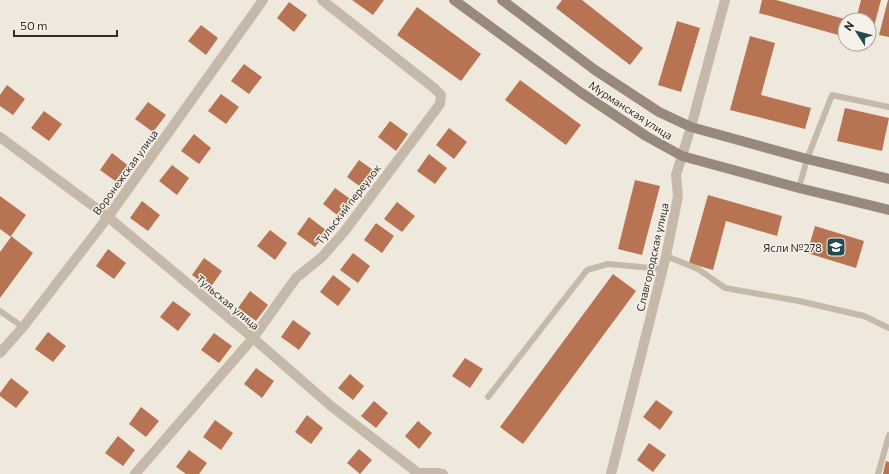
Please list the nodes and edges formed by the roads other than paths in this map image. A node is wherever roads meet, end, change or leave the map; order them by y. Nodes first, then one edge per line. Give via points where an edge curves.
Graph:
1 (263, 0) edge
2 (322, 0) edge
3 (454, 0) edge
4 (502, 0) edge
5 (725, 0) edge
6 (889, 107) edge
7 (691, 127) junction
8 (0, 137) edge
9 (682, 156) junction
10 (807, 159) junction
11 (889, 179) edge
12 (799, 188) junction
13 (889, 210) edge
14 (108, 217) junction
15 (666, 256) junction
16 (662, 269) junction
17 (0, 311) edge
18 (23, 327) junction
19 (889, 328) edge
20 (253, 338) junction
21 (0, 353) edge
22 (488, 397) dead end
23 (889, 435) edge
24 (135, 474) edge
25 (417, 474) edge
26 (442, 474) edge
27 (610, 474) edge
28 (878, 474) edge

1 - 14 street, Воронежская улица
2 - 20 street, Тульский переулок via 434,88 441,95 440,104 344,232 322,257 296,278
3 - 9 main road, Мурманская улица via 580,92 646,136
4 - 7 main road, Мурманская улица via 596,70 659,112
5 - 7 street, Славгородская улица
6 - 10 lane via 832,94
7 - 9 street, Славгородская улица
7 - 10 main road, Мурманская улица
8 - 14 street, Тульская улица
9 - 12 main road, Мурманская улица
9 - 15 street, Славгородская улица via 676,175 678,196
10 - 11 main road, Мурманская улица
10 - 12 lane
12 - 13 main road, Мурманская улица
14 - 18 street, Воронежская улица
14 - 20 street, Тульская улица
15 - 16 street, Славгородская улица
15 - 19 lane via 698,269 725,288 864,316
16 - 22 lane via 608,264 587,270
16 - 27 street, Славгородская улица
17 - 18 lane
18 - 21 street, Воронежская улица
20 - 24 street, Тульский переулок
20 - 25 street, Тульская улица via 331,406
23 - 28 lane
25 - 26 street, Тульская улица

